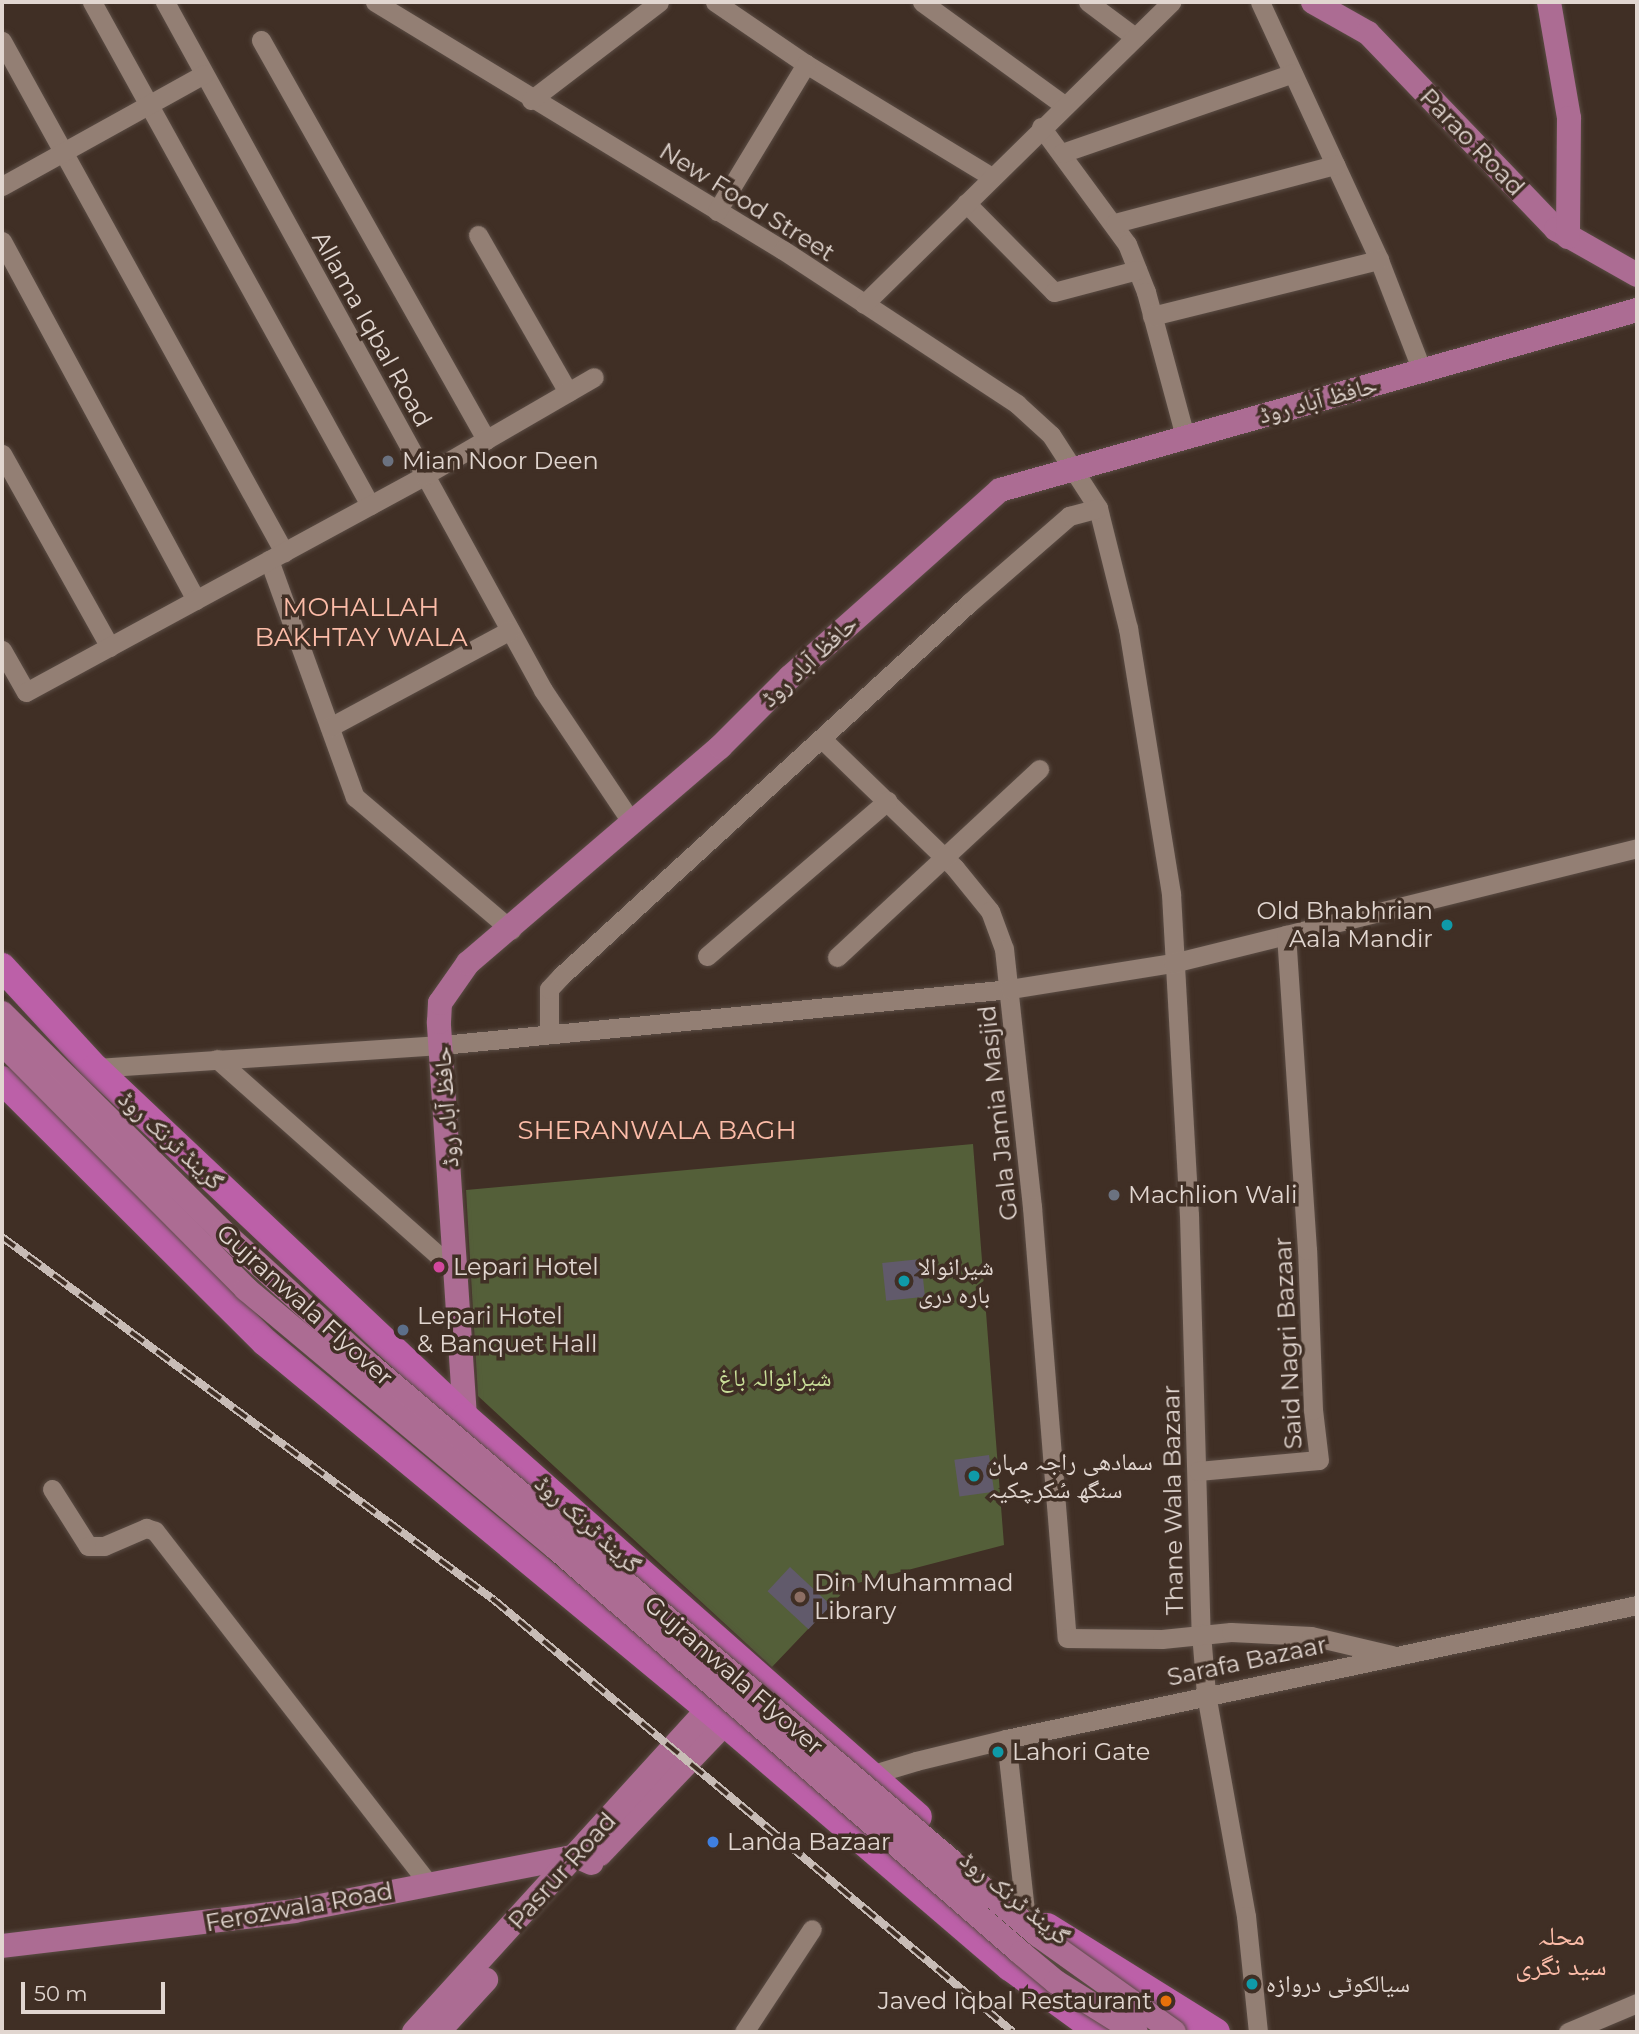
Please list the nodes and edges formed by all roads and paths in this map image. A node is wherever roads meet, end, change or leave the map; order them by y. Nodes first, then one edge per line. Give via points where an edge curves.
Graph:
1 (92, 2) edge
2 (165, 2) edge
3 (375, 2) edge
4 (659, 2) edge
5 (715, 2) edge
6 (922, 2) edge
7 (1088, 2) edge
8 (1171, 2) edge
9 (1260, 2) edge
10 (1313, 2) edge
11 (1549, 2) edge
12 (1135, 37) junction
13 (261, 40) dead end
14 (2, 41) edge
15 (806, 64) junction
16 (1293, 73) junction
17 (204, 74) junction
18 (531, 100) junction
19 (149, 105) junction
20 (1065, 106) junction
21 (1041, 127) junction
22 (65, 151) junction
23 (1062, 153) junction
24 (1335, 165) junction
25 (992, 177) junction
26 (2, 186) edge
27 (966, 203) junction
28 (717, 211) junction
29 (1115, 223) junction
30 (478, 235) dead end
31 (1568, 237) junction
32 (2, 241) edge
33 (1379, 260) junction
34 (1137, 270) junction
35 (1637, 275) edge
36 (864, 304) junction
37 (1637, 310) edge
38 (1152, 316) junction
39 (1422, 371) junction
40 (594, 377) dead end
41 (568, 392) junction
42 (1185, 437) junction
43 (486, 440) junction
44 (2, 454) edge
45 (1074, 467) junction
46 (425, 475) junction
47 (370, 505) junction
48 (1098, 508) junction
49 (277, 556) junction
50 (196, 600) junction
51 (510, 629) junction
52 (110, 647) junction
53 (2, 650) edge
54 (330, 727) junction
55 (822, 739) junction
56 (1039, 769) dead end
57 (887, 801) junction
58 (630, 820) junction
59 (1637, 848) edge
60 (945, 859) junction
61 (511, 930) junction
62 (1286, 935) junction
63 (707, 956) dead end
64 (837, 957) dead end
65 (1173, 963) junction
66 (2, 967) edge
67 (1010, 989) junction
68 (2, 1013) edge
69 (549, 1034) junction
70 (2, 1043) edge
71 (442, 1045) junction
72 (217, 1059) junction
73 (95, 1069) junction
74 (2, 1080) edge
75 (459, 1275) junction
76 (465, 1417) junction
77 (1198, 1471) junction
78 (52, 1489) dead end
79 (1637, 1605) edge
80 (1201, 1633) junction
81 (1392, 1656) junction
82 (1206, 1694) junction
83 (716, 1716) junction
84 (1006, 1739) junction
85 (870, 1775) junction
86 (834, 1816) junction
87 (584, 1859) junction
88 (429, 1884) junction
89 (1025, 1910) junction
90 (812, 1929) dead end
91 (2, 1946) edge
92 (1637, 2003) edge
93 (414, 2032) edge
94 (438, 2032) edge
95 (744, 2032) edge
96 (1099, 2032) edge
97 (1136, 2032) edge
98 (1174, 2032) edge
99 (1216, 2032) edge
100 (1258, 2032) edge
101 (1568, 2032) edge

1 - 19 street
2 - 17 street, Allama Iqbal Road
3 - 18 street, New Food Street
4 - 18 street
5 - 15 street
6 - 20 street
7 - 12 street
8 - 12 street
9 - 16 street
10 - 31 main road, Parao Road via 1368,33
11 - 31 main road via 1569,118
12 - 20 street
13 - 43 street
14 - 22 street
15 - 25 street
15 - 28 street
16 - 23 street
16 - 24 street
17 - 19 street
17 - 46 street, Allama Iqbal Road
18 - 28 street, New Food Street
19 - 22 street
19 - 47 street
20 - 21 street
21 - 23 street
21 - 25 street
22 - 26 street
22 - 49 street
23 - 29 street
24 - 29 street
24 - 33 street
25 - 27 street
27 - 34 street via 1054,292
27 - 36 street
28 - 36 street, New Food Street
29 - 34 street
30 - 41 street
31 - 35 main road, Parao Road
32 - 50 street
33 - 38 street
33 - 39 street
34 - 38 street
36 - 45 street, New Food Street via 1017,404 1051,435
37 - 39 main road, حافظ آباد روڈ
38 - 42 street
39 - 42 main road, حافظ آباد روڈ
40 - 41 street
41 - 43 street
42 - 45 main road, حافظ آباد روڈ
43 - 46 street
44 - 52 street
45 - 48 street, New Food Street
45 - 58 main road, حافظ آباد روڈ via 1000,490 976,507 720,747
46 - 47 street
46 - 51 street, Allama Iqbal Road
47 - 49 street
48 - 55 street via 1069,516
48 - 65 street, Thane Wala Bazaar via 1109,538 1141,706 1171,894
49 - 50 street
49 - 54 street
50 - 52 street
51 - 54 street
51 - 58 street, Allama Iqbal Road via 555,710
52 - 53 street via 26,692
54 - 61 street via 355,797 365,810
55 - 57 street, Gala Jamia Masjid
55 - 69 street via 561,976 549,989 546,1003
56 - 60 street
57 - 60 street, Gala Jamia Masjid
57 - 63 street
58 - 61 main road, حافظ آباد روڈ
59 - 62 street
60 - 64 street
60 - 67 street, Gala Jamia Masjid via 990,911 1004,948
61 - 71 main road, حافظ آباد روڈ via 468,963 451,983 440,1003
62 - 65 street
62 - 77 street, Said Nagri Bazaar via 1313,1410 1320,1460
65 - 67 street
65 - 77 street, Thane Wala Bazaar
66 - 73 highway, گرینڈ ٹرنک روڈ
67 - 69 street
67 - 80 street, Gala Jamia Masjid via 1067,1638 1162,1639
68 - 98 main road, Gujranwala Flyover, bridge via 222,1231 370,1365 1038,1935
69 - 71 street
70 - 97 main road, Gujranwala Flyover, bridge via 246,1289 556,1548 1030,1960
71 - 72 street
71 - 75 main road, حافظ آباد روڈ
72 - 73 street
72 - 75 street
73 - 76 highway, گرینڈ ٹرنک روڈ
74 - 83 highway via 265,1342
75 - 76 main road, حافظ آباد روڈ
76 - 85 highway, گرینڈ ٹرنک روڈ
77 - 80 street, Thane Wala Bazaar
78 - 88 street via 88,1546 104,1546 146,1528 155,1531
79 - 81 street, Sarafa Bazaar
80 - 81 street via 1311,1636
80 - 82 street, Thane Wala Bazaar
81 - 82 street, Sarafa Bazaar
82 - 84 street, Sarafa Bazaar
82 - 100 street, Thane Wala Bazaar via 1246,1916
83 - 86 highway
83 - 87 main road, Pasrur Road
84 - 85 street, Sarafa Bazaar
84 - 89 street
85 - 86 street
85 - 89 highway, گرینڈ ٹرنک روڈ
86 - 96 highway via 1010,1967
87 - 88 main road, Ferozwala Road
87 - 93 main road, Pasrur Road
87 - 94 main road, Pasrur Road
88 - 91 main road, Ferozwala Road via 281,1913
89 - 99 highway, گرینڈ ٹرنک روڈ via 1064,1940
90 - 95 street
92 - 101 street

